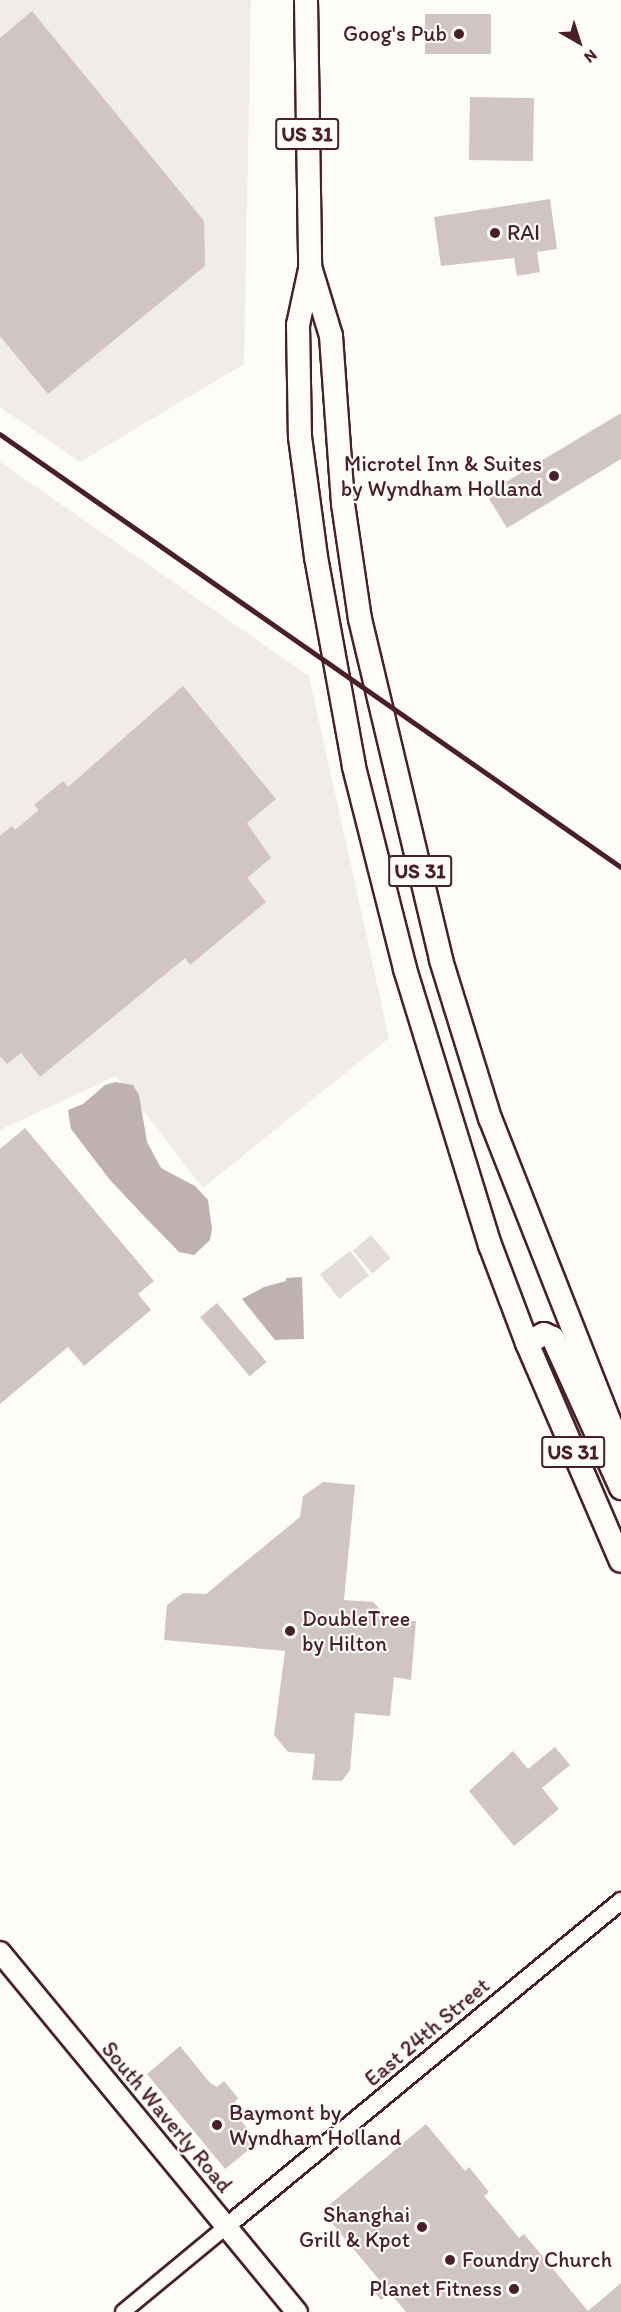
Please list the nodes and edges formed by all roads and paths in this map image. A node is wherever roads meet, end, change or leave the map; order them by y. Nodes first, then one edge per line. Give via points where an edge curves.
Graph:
1 (306, 0) edge
2 (310, 269) junction
3 (527, 1343) junction
4 (621, 1450) edge
5 (621, 1488) edge
6 (621, 1561) edge
7 (621, 1901) edge
8 (0, 1952) edge
9 (227, 2226) junction
10 (123, 2312) edge
11 (297, 2312) edge

1 - 2 highway, US 31
2 - 3 highway, US 31 via 298,325 300,437 316,557 354,767 405,969 490,1245
2 - 4 highway, US 31 via 331,336 342,504 360,620 441,960 490,1118
3 - 5 highway via 544,1334 553,1338
3 - 6 highway, US 31
7 - 9 street, East 24th Street
8 - 9 main road, South Waverly Road
9 - 10 street, East 24th Street
9 - 11 main road, South Waverly Road

